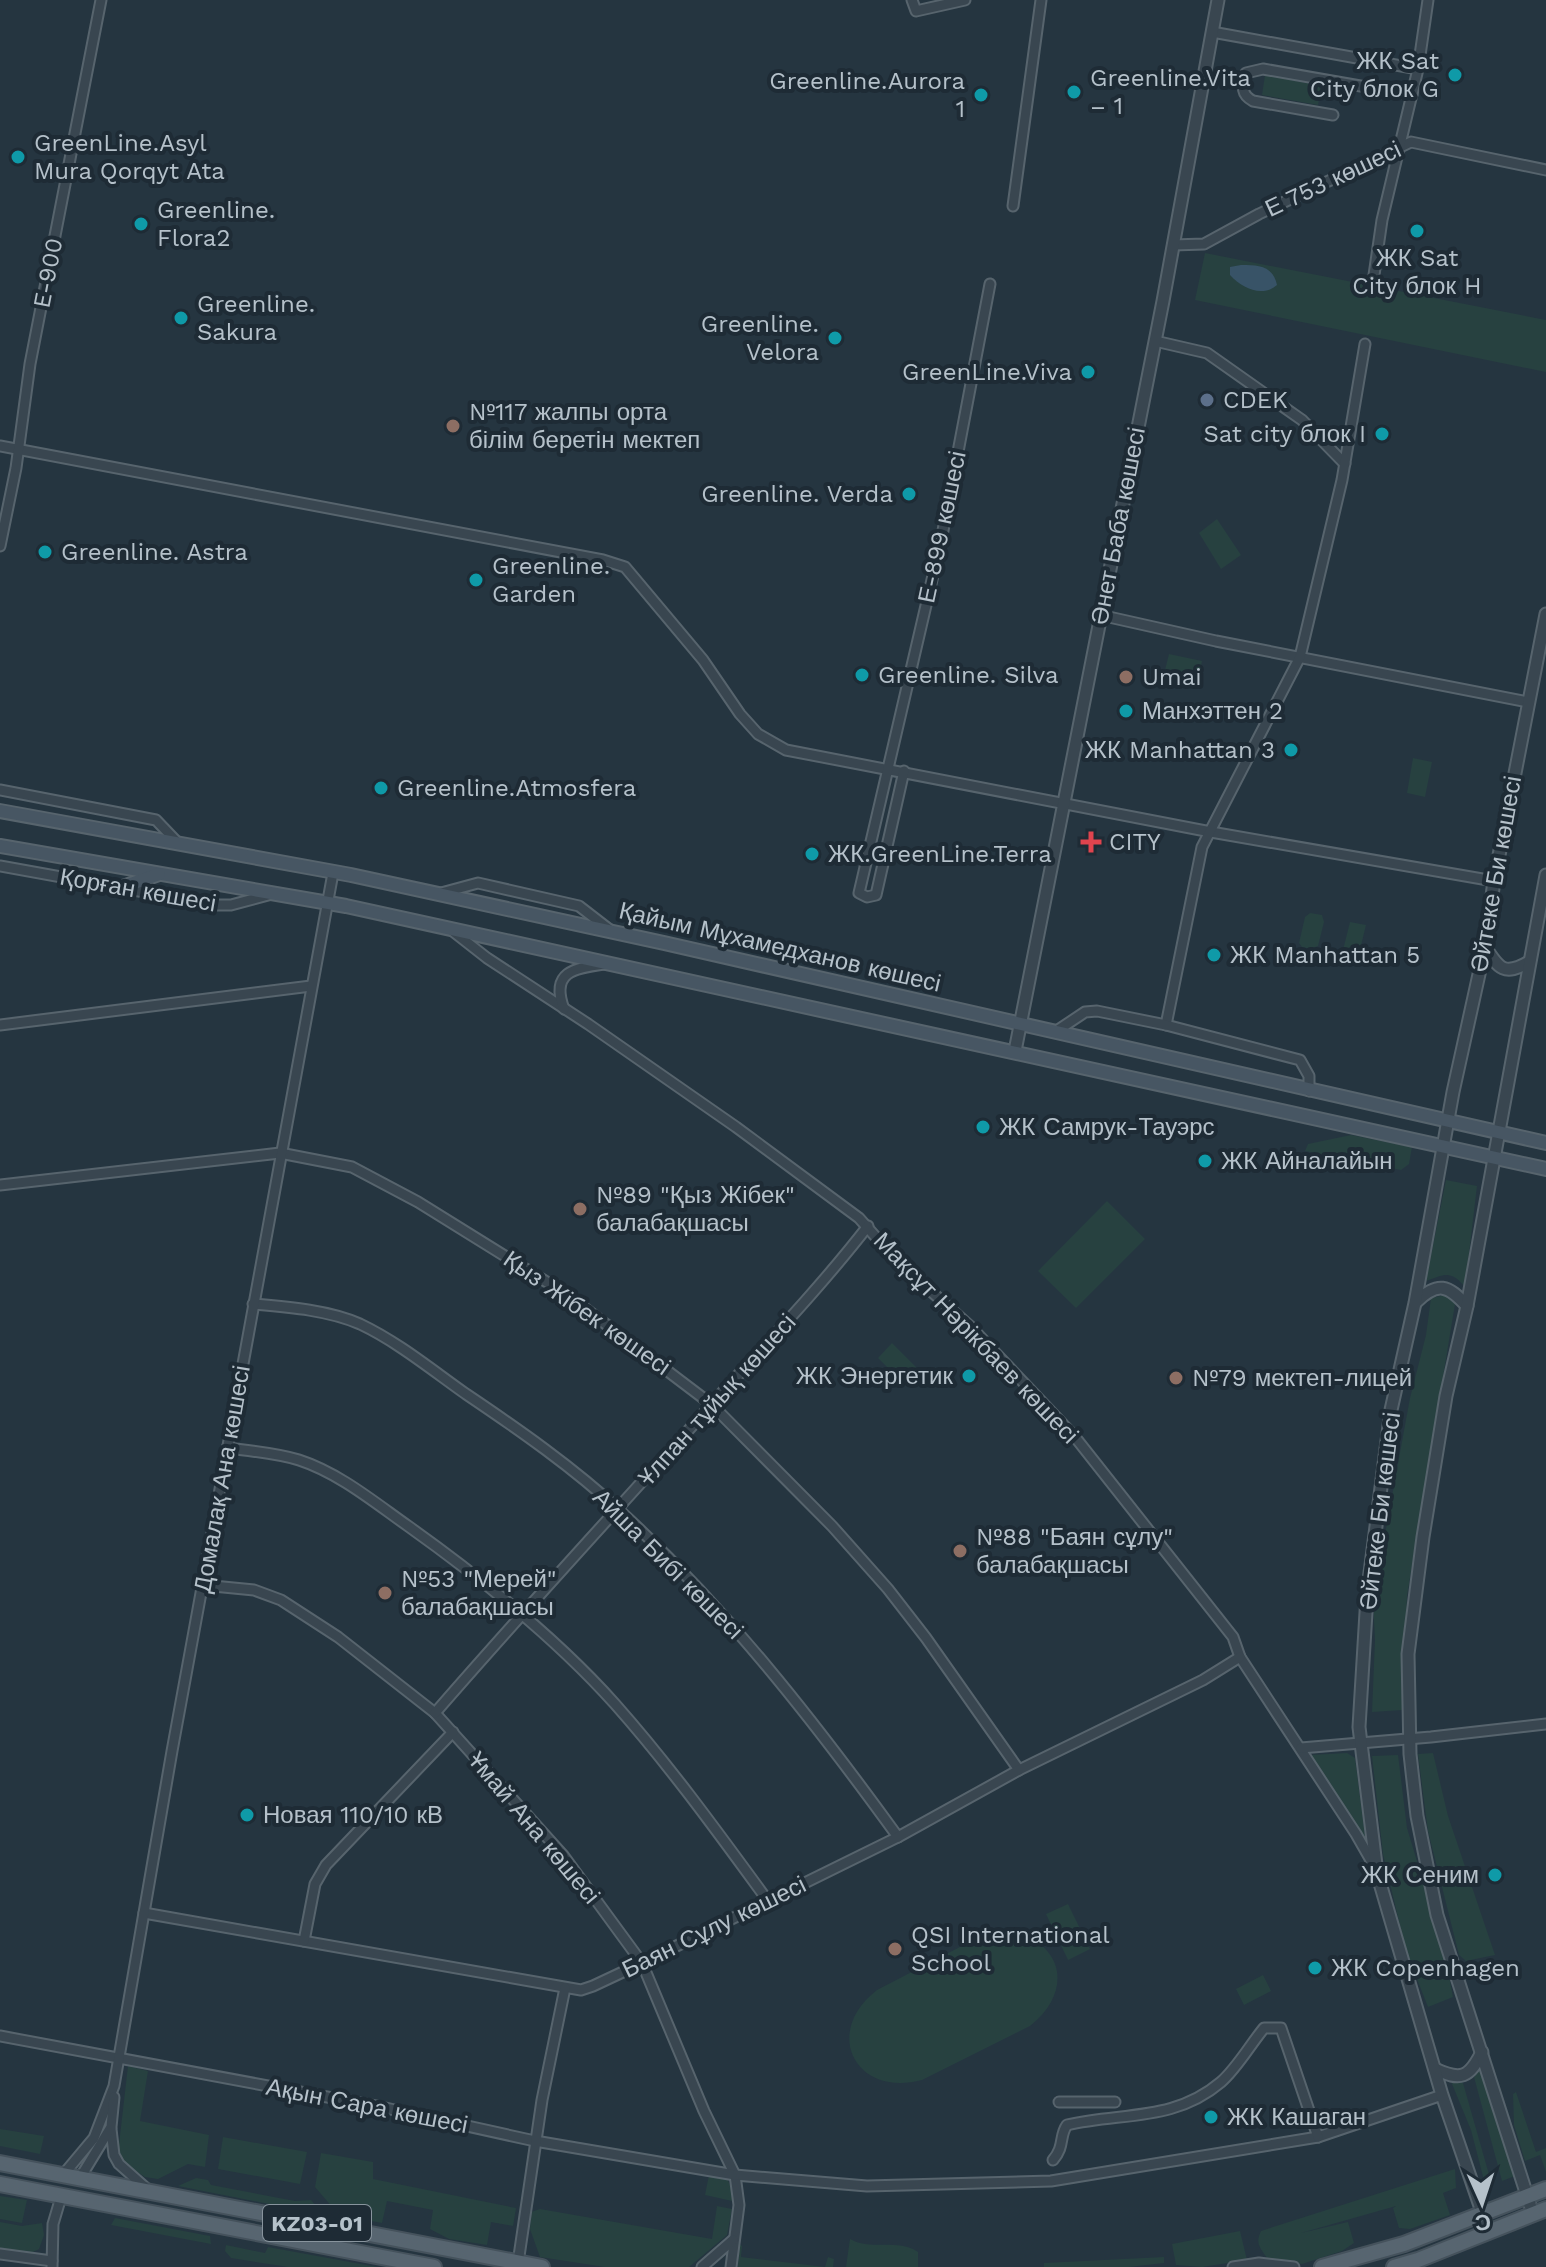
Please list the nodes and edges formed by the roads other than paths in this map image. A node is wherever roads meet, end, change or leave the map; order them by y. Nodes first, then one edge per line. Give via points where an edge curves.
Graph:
1 (101, 0) edge
2 (912, 0) edge
3 (965, 0) edge
4 (1041, 0) edge
5 (1218, 0) edge
6 (1428, 0) edge
7 (1212, 32) junction
8 (1418, 69) junction
9 (1412, 95) junction
10 (1333, 115) dead end
11 (1399, 147) junction
12 (1546, 170) edge
13 (1013, 206) dead end
14 (1173, 245) junction
15 (1374, 275) dead end
16 (990, 284) dead end
17 (1155, 341) junction
18 (1365, 344) dead end
19 (0, 446) edge
20 (19, 449) junction
21 (1345, 464) junction
22 (0, 546) edge
23 (1546, 614) edge
24 (1100, 615) junction
25 (1300, 657) junction
26 (1528, 702) junction
27 (888, 769) junction
28 (904, 771) junction
29 (0, 790) edge
30 (1064, 803) junction
31 (0, 811) edge
32 (1211, 832) junction
33 (180, 845) junction
34 (0, 846) edge
35 (0, 866) edge
36 (160, 873) junction
37 (333, 873) junction
38 (1546, 875) edge
39 (1494, 881) junction
40 (120, 888) junction
41 (274, 893) junction
42 (437, 894) junction
43 (327, 902) junction
44 (447, 927) junction
45 (613, 932) junction
46 (1485, 947) junction
47 (1529, 962) junction
48 (616, 963) junction
49 (311, 986) junction
50 (564, 1009) junction
51 (0, 1025) edge
52 (1021, 1025) junction
53 (1166, 1025) junction
54 (1055, 1032) junction
55 (1015, 1051) junction
56 (1309, 1091) junction
57 (1447, 1122) junction
58 (1499, 1133) junction
59 (1546, 1142) edge
60 (1443, 1146) junction
61 (280, 1153) junction
62 (1494, 1158) junction
63 (1546, 1169) edge
64 (0, 1185) edge
65 (868, 1226) junction
66 (1415, 1303) junction
67 (253, 1304) junction
68 (1467, 1306) junction
69 (711, 1404) junction
70 (227, 1448) junction
71 (619, 1509) junction
72 (203, 1585) junction
73 (521, 1614) junction
74 (1240, 1657) junction
75 (435, 1713) junction
76 (1546, 1724) edge
77 (453, 1732) junction
78 (1409, 1739) junction
79 (1361, 1743) junction
80 (1301, 1748) junction
81 (1019, 1770) junction
82 (898, 1837) junction
83 (1377, 1873) junction
84 (768, 1901) junction
85 (144, 1913) junction
86 (304, 1941) junction
87 (642, 1963) junction
88 (565, 1988) junction
89 (0, 2036) edge
90 (1482, 2052) junction
91 (119, 2059) junction
92 (1435, 2069) junction
93 (114, 2086) junction
94 (1442, 2095) junction
95 (1059, 2102) dead end
96 (1115, 2102) dead end
97 (111, 2127) junction
98 (1318, 2137) junction
99 (535, 2141) junction
100 (1053, 2160) dead end
101 (0, 2163) edge
102 (63, 2175) junction
103 (735, 2175) junction
104 (80, 2178) junction
105 (0, 2184) edge
106 (1546, 2189) edge
107 (148, 2190) junction
108 (61, 2197) junction
109 (1527, 2197) junction
110 (1540, 2212) edge
111 (1484, 2214) junction
112 (1489, 2232) junction
113 (733, 2240) junction
114 (0, 2254) edge
115 (52, 2264) edge
116 (517, 2265) edge
117 (434, 2267) edge
118 (542, 2267) edge
119 (702, 2267) edge
120 (731, 2267) edge
121 (1233, 2267) edge
122 (1294, 2267) edge
123 (1322, 2267) edge
124 (1394, 2267) edge

1 - 20 street, E-900 via 30,364
2 - 3 street via 916,11
4 - 13 street
5 - 7 street, Әнет Баба көшесі
6 - 8 street
7 - 8 street
7 - 14 street, Әнет Баба көшесі
8 - 9 street
9 - 10 street via 1263,69 1246,73 1242,91 1253,101
9 - 11 street
11 - 12 street, Е 753 көшесі via 1411,142
11 - 14 street, Е 753 көшесі via 1204,244
11 - 15 street
14 - 17 street, Әнет Баба көшесі
16 - 27 street, Е-899 көшесі via 941,541
17 - 21 street via 1207,353 1302,420
17 - 24 street, Әнет Баба көшесі
18 - 21 street
19 - 20 street
20 - 22 street, E-900
20 - 27 street via 625,567 758,734 786,750
21 - 25 street
23 - 26 street, Әйтеке Би көшесі
24 - 25 street
24 - 30 street, Әнет Баба көшесі
25 - 26 street
25 - 32 street
26 - 39 street, Әйтеке Би көшесі
27 - 28 street
27 - 28 street, Е-899 көшесі via 859,893 867,897 876,895
28 - 30 street
29 - 33 street via 156,820
30 - 32 street
30 - 52 street, Әнет Баба көшесі
31 - 33 main road, Қайым Мұхамедханов көшесі
32 - 39 street
32 - 53 street via 1202,847
33 - 37 main road, Қайым Мұхамедханов көшесі
34 - 36 main road, Қайым Мұхамедханов көшесі
35 - 40 street, Қорған көшесі
36 - 40 main road
36 - 41 main road, Қайым Мұхамедханов көшесі
37 - 42 main road, Қайым Мұхамедханов көшесі
37 - 43 street, Домалақ Ана көшесі
38 - 47 street, Әйтеке Би көшесі
39 - 46 street, Әйтеке Би көшесі
40 - 41 street, Қорған көшесі via 216,905
41 - 43 main road, Қайым Мұхамедханов көшесі
42 - 45 main road, Қайым Мұхамедханов көшесі
42 - 45 street via 478,883 579,906
43 - 44 main road, Қайым Мұхамедханов көшесі
43 - 49 street, Домалақ Ана көшесі
44 - 48 main road, Қайым Мұхамедханов көшесі
44 - 50 street, Мақсұт Нәрікбаев көшесі
45 - 52 main road, Қайым Мұхамедханов көшесі
46 - 47 street via 1506,970
46 - 57 street, Әйтеке Би көшесі
47 - 58 street, Әйтеке Би көшесі
48 - 50 street via 574,968 563,979 559,995
48 - 55 main road, Қайым Мұхамедханов көшесі
49 - 51 street
49 - 61 street, Домалақ Ана көшесі
50 - 65 street, Мақсұт Нәрікбаев көшесі via 748,1135
52 - 54 main road, Қайым Мұхамедханов көшесі
52 - 55 street, Әнет Баба көшесі
53 - 54 street via 1097,1011 1085,1012
53 - 56 street via 1300,1060 1309,1076
54 - 56 main road, Қайым Мұхамедханов көшесі
55 - 60 main road, Қайым Мұхамедханов көшесі
56 - 57 main road, Қайым Мұхамедханов көшесі
57 - 58 main road, Қайым Мұхамедханов көшесі
57 - 60 street, Әйтеке Би көшесі
58 - 59 main road, Қайым Мұхамедханов көшесі
58 - 62 street, Әйтеке Би көшесі
60 - 62 main road, Қайым Мұхамедханов көшесі
60 - 66 street, Әйтеке Би көшесі
61 - 64 street, Қыз Жібек көшесі
61 - 67 street, Домалақ Ана көшесі
61 - 69 street, Қыз Жібек көшесі via 352,1167 479,1238 566,1294
62 - 63 main road, Қайым Мұхамедханов көшесі
62 - 68 street, Әйтеке Би көшесі
65 - 69 street, Ұлпан тұйық көшесі
65 - 74 street, Мақсұт Нәрікбаев көшесі via 1075,1437 1233,1637
66 - 68 street via 1433,1289 1446,1288
66 - 79 street, Әйтеке Би көшесі via 1382,1471 1367,1596
67 - 70 street, Домалақ Ана көшесі
67 - 71 street, Айша Бибі көшесі via 325,1314 394,1344 509,1423
68 - 78 street, Әйтеке Би көшесі via 1423,1537 1408,1654
69 - 71 street, Ұлпан тұйық көшесі
69 - 81 street, Қыз Жібек көшесі via 888,1589
70 - 72 street, Домалақ Ана көшесі
70 - 73 street via 277,1454 328,1473 443,1551
71 - 73 street, Ұлпан тұйық көшесі
71 - 82 street, Айша Бибі көшесі via 722,1612 807,1713
72 - 75 street, Ұмай Ана көшесі via 254,1590 281,1600
72 - 85 street, Домалақ Ана көшесі
73 - 75 street, Ұлпан тұйық көшесі
73 - 84 street via 613,1702 665,1762
74 - 80 street, Мақсұт Нәрікбаев көшесі
74 - 81 street, Баян Сұлу көшесі
75 - 77 street, Ұмай Ана көшесі
76 - 78 street
77 - 86 street via 326,1865 315,1884
77 - 87 street, Ұмай Ана көшесі via 563,1855
78 - 79 street
78 - 90 street, Әйтеке Би көшесі via 1417,1816 1437,1915
79 - 80 street
79 - 83 street, Әйтеке Би көшесі
80 - 83 street, Мақсұт Нәрікбаев көшесі
81 - 82 street, Баян Сұлу көшесі
82 - 84 street, Баян Сұлу көшесі
83 - 92 street, Әйтеке Би көшесі
84 - 87 street, Баян Сұлу көшесі
85 - 86 street, Баян Сұлу көшесі
85 - 91 street, Домалақ Ана көшесі
86 - 88 street, Баян Сұлу көшесі
87 - 88 street, Баян Сұлу көшесі via 581,1990
87 - 103 street, Ұмай Ана көшесі
88 - 99 street
89 - 91 street, Ақын Сара көшесі
90 - 92 street via 1472,2070 1461,2076
90 - 109 street, Әйтеке Би көшесі
91 - 93 street, Домалақ Ана көшесі
91 - 99 street, Ақын Сара көшесі
92 - 94 street, Әйтеке Би көшесі
93 - 97 street, Домалақ Ана көшесі
93 - 102 street, Домалақ Ана көшесі via 94,2138
94 - 98 street, Ақын Сара көшесі
94 - 111 street, Әйтеке Би көшесі
95 - 96 street
97 - 104 street, Домалақ Ана көшесі
97 - 107 street via 119,2164
98 - 100 street via 1281,2028 1264,2028 1223,2080 1191,2102 1153,2114 1067,2125
98 - 103 street, Ақын Сара көшесі via 1051,2181 867,2186
99 - 103 street, Ақын Сара көшесі
99 - 116 street
101 - 102 main road, KZ03-01
102 - 104 main road, KZ03-01
102 - 108 main road
103 - 113 street, Ұмай Ана көшесі via 739,2205
104 - 107 main road, KZ03-01
104 - 108 main road
105 - 108 main road, KZ03-01
106 - 109 main road
107 - 116 main road, KZ03-01
108 - 115 street via 53,2224
108 - 117 main road, KZ03-01
109 - 110 street, Әйтеке Би көшесі
109 - 111 main road
110 - 112 main road
111 - 112 street, Әйтеке Би көшесі
111 - 123 main road
112 - 124 main road
113 - 119 street
113 - 120 street, Ұмай Ана көшесі
114 - 115 street
116 - 118 main road, KZ03-01
121 - 122 street

